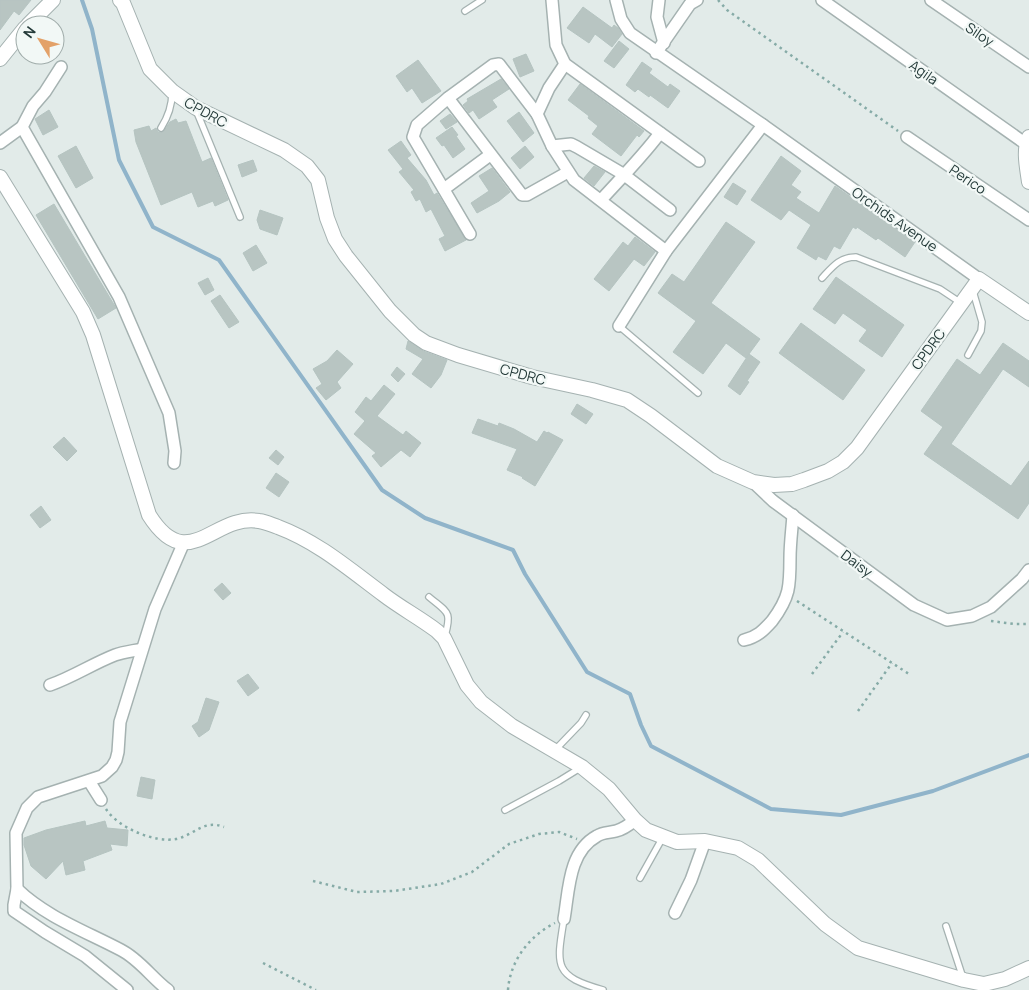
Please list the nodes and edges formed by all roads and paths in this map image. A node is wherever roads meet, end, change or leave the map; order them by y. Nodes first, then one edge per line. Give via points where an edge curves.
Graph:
1 (53, 0) edge
2 (120, 0) edge
3 (482, 0) edge
4 (552, 0) edge
5 (616, 0) edge
6 (659, 0) edge
7 (718, 0) edge
8 (822, 0) edge
9 (931, 0) edge
10 (693, 1) edge
11 (465, 11) dead end
12 (38, 15) edge
13 (15, 40) edge
14 (664, 42) junction
15 (656, 53) junction
16 (0, 59) edge
17 (565, 64) junction
18 (61, 67) dead end
19 (1029, 67) edge
20 (172, 91) junction
21 (448, 98) junction
22 (196, 108) junction
23 (537, 114) junction
24 (763, 125) junction
25 (22, 127) junction
26 (161, 128) dead end
27 (660, 133) junction
28 (907, 137) joint
29 (1028, 141) edge
30 (0, 143) edge
31 (552, 146) junction
32 (490, 154) junction
33 (699, 161) dead end
34 (1027, 162) edge
35 (568, 172) junction
36 (623, 174) junction
37 (0, 177) edge
38 (1029, 182) edge
39 (444, 189) junction
40 (601, 200) junction
41 (670, 210) dead end
42 (240, 216) dead end
43 (1029, 220) edge
44 (470, 234) dead end
45 (666, 251) junction
46 (822, 278) dead end
47 (976, 284) junction
48 (961, 303) junction
49 (1029, 313) edge
50 (619, 326) joint
51 (968, 354) dead end
52 (698, 393) dead end
53 (174, 463) dead end
54 (753, 482) junction
55 (793, 515) junction
56 (184, 542) junction
57 (1029, 570) edge
58 (787, 594) junction
59 (429, 597) dead end
60 (972, 616) junction
61 (1029, 624) edge
62 (843, 632) junction
63 (444, 638) junction
64 (744, 640) dead end
65 (142, 649) junction
66 (892, 663) junction
67 (812, 674) dead end
68 (909, 674) dead end
69 (50, 685) dead end
70 (858, 710) dead end
71 (586, 715) dead end
72 (554, 752) junction
73 (582, 767) junction
74 (89, 780) junction
75 (101, 800) joint
76 (505, 810) dead end
77 (635, 820) junction
78 (224, 827) dead end
79 (663, 837) junction
80 (705, 841) junction
81 (587, 844) junction
82 (640, 878) dead end
83 (313, 881) dead end
84 (17, 889) junction
85 (675, 913) dead end
86 (564, 919) junction
87 (946, 926) dead end
88 (263, 963) dead end
89 (1029, 968) edge
90 (964, 980) junction
91 (127, 990) edge
92 (168, 990) edge
93 (316, 990) edge
94 (508, 990) edge
95 (603, 990) edge

1 - 12 street
2 - 20 street, CPDRC via 150,69
3 - 11 lane
4 - 17 street via 556,46
5 - 15 street, Orchids Avenue via 621,20 630,33
6 - 14 street via 657,17
7 - 28 path via 727,10
8 - 29 street, Agila
9 - 19 street, Siloy
10 - 14 street
13 - 16 street
14 - 15 street
15 - 24 street, Orchids Avenue
17 - 23 street
17 - 27 street
18 - 25 street
20 - 22 street, CPDRC
20 - 26 lane via 172,103
21 - 23 street via 499,64
21 - 32 street
21 - 39 street via 417,125 413,137
22 - 42 lane
22 - 54 street, CPDRC via 284,150 307,166 318,180 335,240 390,311 414,335 458,355 627,400 717,466
23 - 31 street
24 - 45 street
24 - 47 street, Orchids Avenue
25 - 30 street
25 - 53 street via 120,297 169,413
27 - 33 street
27 - 36 street
28 - 43 street, Perico
29 - 34 street
31 - 35 street
31 - 36 street via 571,144
32 - 35 street via 522,195
32 - 39 street
34 - 38 street
35 - 40 street
36 - 40 street
36 - 41 street
37 - 56 street via 83,312 149,514 164,533 173,540
39 - 44 street
40 - 45 street
45 - 50 street
46 - 48 lane via 836,262 856,257 940,289
47 - 48 street, CPDRC
47 - 49 street, Orchids Avenue
47 - 51 lane via 981,331
48 - 54 street, CPDRC via 857,448 843,462 792,484
50 - 52 lane
54 - 55 street, Daisy
55 - 58 street via 791,578
55 - 60 street, Daisy via 914,605 947,620
56 - 63 street via 200,540 231,523 246,520 260,521 288,531 328,552
56 - 65 street via 154,608
57 - 60 street via 991,606
58 - 62 path
58 - 64 street via 780,610 763,632
59 - 63 lane via 448,614
60 - 61 path
62 - 66 path
62 - 67 path
63 - 72 street via 467,685 480,702
65 - 69 street via 117,654
65 - 74 street via 120,722 116,760 102,776
66 - 68 path
66 - 70 path
71 - 72 lane
72 - 73 street
73 - 76 lane
73 - 77 street via 609,789
74 - 75 street
74 - 84 street via 38,797 27,808 16,833
75 - 78 path via 109,815 155,838 187,836 211,824
77 - 79 street via 646,830
77 - 81 street via 625,828 604,832
79 - 80 street via 677,842
79 - 82 lane
80 - 85 street via 692,880
80 - 90 street via 738,848 758,860 825,924 858,948
81 - 83 path via 559,832 539,834 510,844 472,872 441,884 394,891 357,892
81 - 86 street via 574,864
84 - 91 street via 14,911 85,956
84 - 92 street via 47,912 122,950
86 - 94 path via 533,938 519,954 512,968
86 - 95 lane via 561,965 576,981
87 - 90 lane
88 - 93 path
89 - 90 street via 1006,979 984,984

